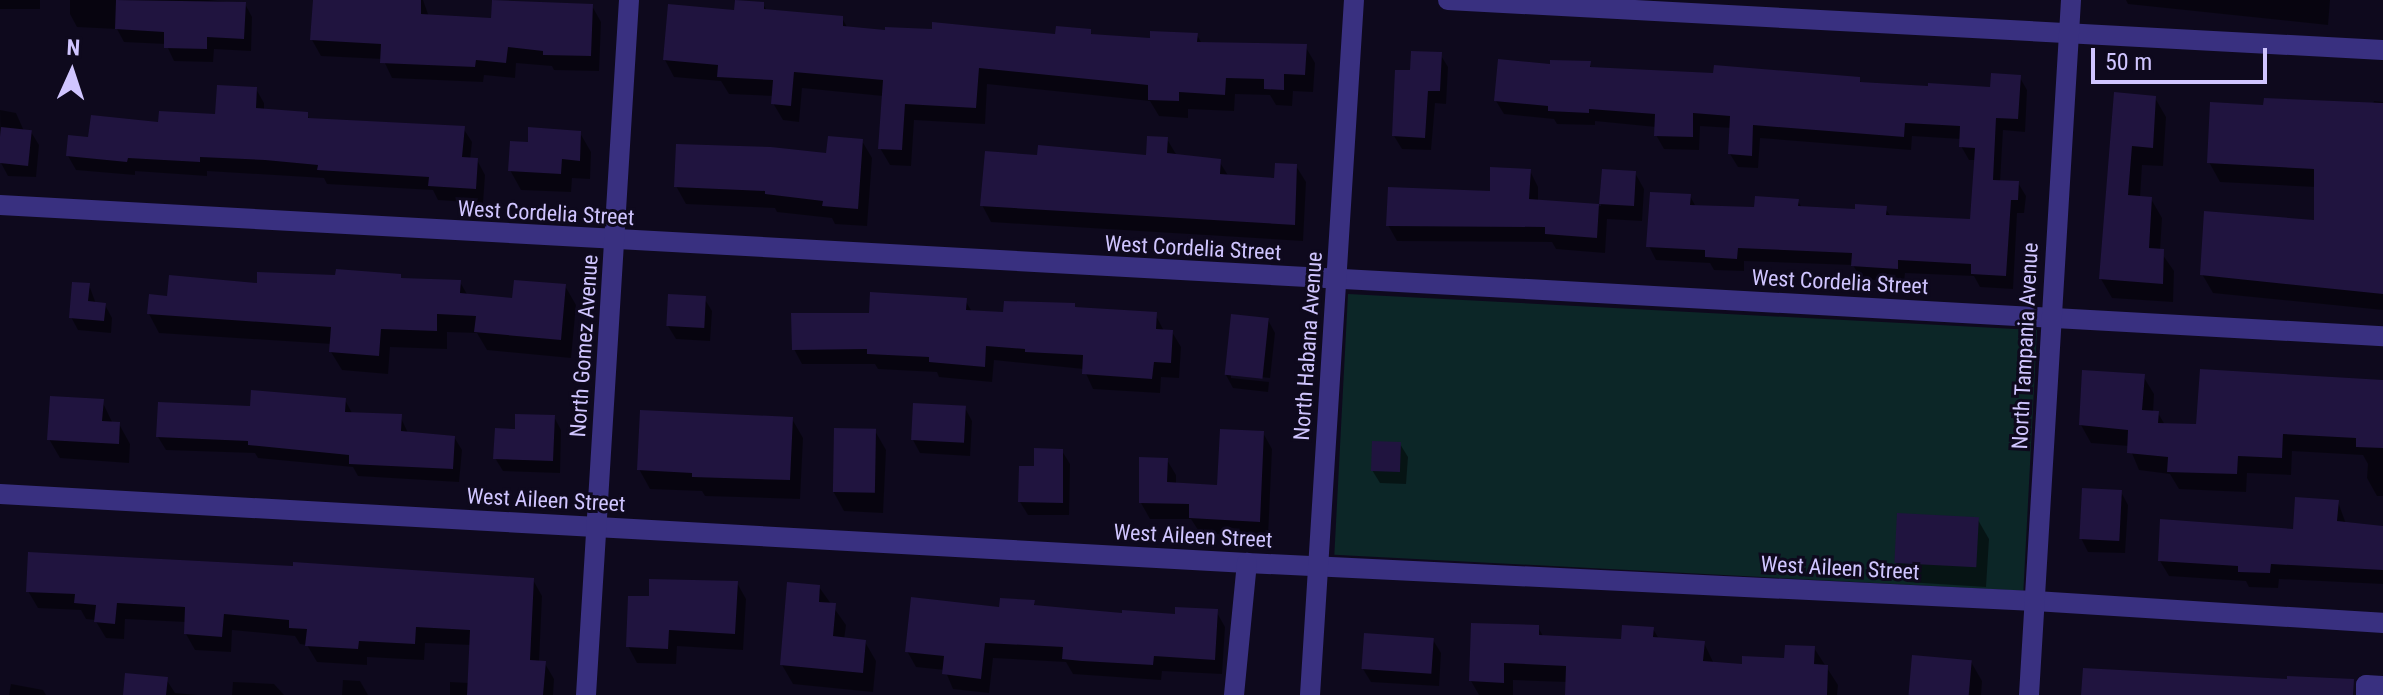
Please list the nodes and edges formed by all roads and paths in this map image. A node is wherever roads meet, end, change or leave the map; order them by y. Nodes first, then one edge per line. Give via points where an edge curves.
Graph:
1 (629, 0) edge
2 (1354, 0) edge
3 (1448, 0) edge
4 (2071, 0) edge
5 (2069, 33) junction
6 (2383, 50) edge
7 (0, 205) edge
8 (615, 241) junction
9 (1336, 280) junction
10 (2050, 317) junction
11 (2383, 336) edge
12 (0, 494) edge
13 (596, 527) junction
14 (1247, 563) junction
15 (1318, 567) junction
16 (2035, 601) junction
17 (2383, 623) edge
18 (2383, 686) edge
19 (586, 695) edge
20 (1234, 695) edge
21 (1310, 695) edge
22 (2029, 695) edge
23 (2366, 695) edge

1 - 8 street, North Gomez Avenue
2 - 9 street, North Habana Avenue
3 - 5 street
4 - 5 street, North Tampania Avenue
5 - 6 street
5 - 10 street, North Tampania Avenue
7 - 8 street, West Cordelia Street
8 - 9 street, West Cordelia Street
8 - 13 street, North Gomez Avenue
9 - 10 street, West Cordelia Street
9 - 15 street, North Habana Avenue
10 - 11 street, West Cordelia Street
10 - 16 street, North Tampania Avenue
12 - 13 street, West Aileen Street
13 - 14 street, West Aileen Street
13 - 19 street, North Gomez Avenue
14 - 15 street, West Aileen Street
14 - 20 street
15 - 16 street, West Aileen Street
15 - 21 street, North Habana Avenue
16 - 17 street, West Aileen Street
16 - 22 street, North Tampania Avenue
18 - 23 street via 2366,685

